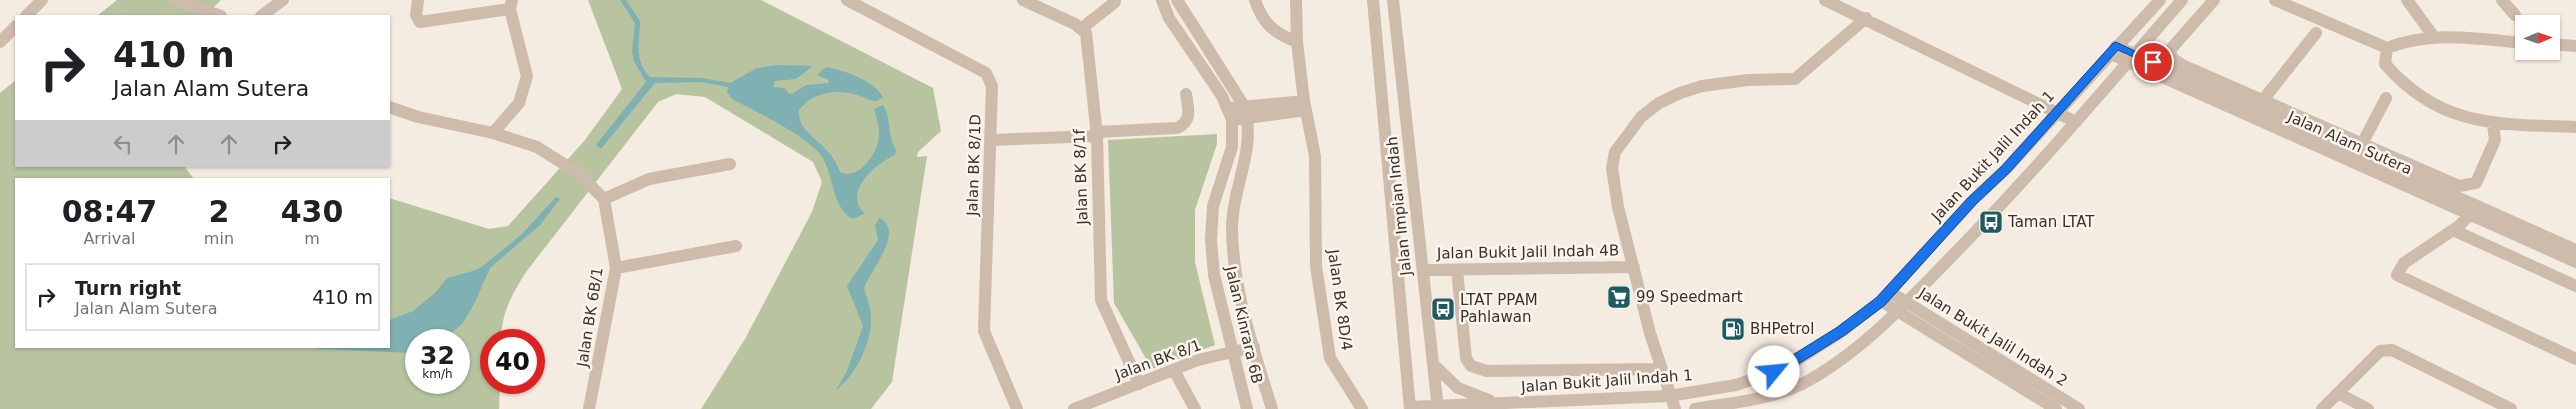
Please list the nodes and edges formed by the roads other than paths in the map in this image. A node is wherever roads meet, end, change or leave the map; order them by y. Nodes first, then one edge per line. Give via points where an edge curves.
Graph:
1 (42, 0) edge
2 (174, 0) edge
3 (283, 0) edge
4 (418, 0) edge
5 (847, 0) edge
6 (1023, 0) edge
7 (1162, 0) edge
8 (1177, 0) edge
9 (1255, 0) edge
10 (1296, 0) edge
11 (1373, 0) edge
12 (1393, 0) edge
13 (1825, 0) edge
14 (2160, 0) edge
15 (2182, 0) edge
16 (2214, 0) edge
17 (2275, 0) edge
18 (2407, 0) edge
19 (2502, 0) edge
20 (1115, 2) dead end
21 (511, 5) edge
22 (27, 15) edge
23 (218, 15) edge
24 (262, 15) edge
25 (2515, 15) dead end
26 (1866, 18) junction
27 (15, 27) edge
28 (1081, 29) junction
29 (2316, 33) dead end
30 (2434, 37) junction
31 (0, 42) edge
32 (1297, 42) junction
33 (2515, 42) edge
34 (2560, 45) edge
35 (2576, 46) edge
36 (2388, 48) junction
37 (2113, 50) junction
38 (2131, 58) junction
39 (1186, 94) dead end
40 (2386, 98) dead end
41 (2263, 100) junction
42 (1305, 106) junction
43 (390, 107) edge
44 (1246, 112) junction
45 (2056, 112) junction
46 (1230, 114) junction
47 (2076, 122) junction
48 (2493, 124) junction
49 (2576, 128) edge
50 (493, 133) junction
51 (1097, 134) junction
52 (991, 140) junction
53 (2362, 144) junction
54 (730, 164) dead end
55 (2006, 169) junction
56 (2026, 180) junction
57 (604, 199) junction
58 (2474, 210) junction
59 (2453, 230) junction
60 (736, 246) dead end
61 (2576, 258) edge
62 (1634, 267) junction
63 (616, 268) junction
64 (1423, 270) junction
65 (1457, 270) junction
66 (2576, 286) edge
67 (1885, 297) junction
68 (1902, 307) junction
69 (1254, 347) junction
70 (1233, 352) junction
71 (2576, 359) edge
72 (1433, 363) junction
73 (1659, 369) junction
74 (1174, 370) junction
75 (1139, 384) junction
76 (2338, 393) junction
77 (1672, 402) edge
78 (1506, 404) junction
79 (1438, 407) edge
80 (1410, 408) edge
81 (589, 409) edge
82 (1018, 409) edge
83 (1074, 409) edge
84 (1195, 409) edge
85 (1247, 409) edge
86 (1272, 409) edge
87 (1362, 409) edge
88 (1694, 409) edge
89 (2056, 409) edge
90 (2079, 409) edge
91 (2322, 409) edge
92 (2368, 409) edge
93 (2511, 409) edge

1 - 22 street
2 - 23 street
3 - 24 street
4 - 21 street via 416,15 420,22
5 - 52 street, Jalan BK 8/1D via 986,73 992,86
6 - 28 street
7 - 46 street via 1169,18
8 - 44 street
9 - 32 street via 1261,19 1272,32
10 - 32 street, Jalan BK 8D/4
11 - 80 street, Jalan Impian Indah
12 - 64 street, Jalan Impian Indah
13 - 26 street
14 - 37 street, Jalan Bukit Jalil Indah 1
15 - 38 street
16 - 41 street via 2170,50 2172,58
17 - 36 street
18 - 30 street
19 - 25 street
20 - 28 street
21 - 50 street via 527,76 519,103
26 - 45 street
26 - 62 street via 1795,79 1725,81 1697,87 1666,99 1636,120 1613,157 1613,176
27 - 31 street
28 - 51 street, Jalan BK 8/1f via 1086,33
29 - 41 street
30 - 33 street
30 - 36 street via 2403,40
32 - 42 street, Jalan BK 8D/4
34 - 35 street
36 - 48 street via 2385,64 2396,79 2426,103 2455,115
37 - 38 street, Jalan Alam Sutera
37 - 45 street, Jalan Bukit Jalil Indah 1
38 - 47 street
38 - 58 street, Jalan Alam Sutera
39 - 51 street via 1189,116 1184,125
40 - 53 street
41 - 53 street
42 - 44 street
42 - 87 street, Jalan BK 8D/4 via 1315,156 1316,266 1330,358
43 - 50 street via 418,117
44 - 46 street
44 - 69 street, Jalan Kinrara 6B via 1251,130 1234,202 1233,245 1240,294
45 - 47 street
45 - 55 street, Jalan Bukit Jalil Indah 1
46 - 70 street, Jalan Kinrara 6B via 1232,147 1213,206 1211,240 1214,275
47 - 56 street
48 - 49 street
48 - 53 street via 2495,140 2476,183 2467,186 2459,186
50 - 57 street via 537,147 578,173
51 - 52 street
51 - 75 street, Jalan BK 8/1f via 1101,300
52 - 82 street, Jalan BK 8/1D via 984,331
54 - 57 street via 649,179
55 - 56 street
55 - 67 street, Jalan Bukit Jalil Indah 1 via 1972,201
56 - 68 street
57 - 63 street, Jalan BK 6B/1
58 - 59 street
58 - 61 street, Jalan Alam Sutera
59 - 66 street
59 - 71 street via 2404,263 2397,275
60 - 63 street
62 - 65 street, Jalan Bukit Jalil Indah 4B
62 - 73 street
63 - 81 street, Jalan BK 6B/1
64 - 65 street, Jalan Bukit Jalil Indah 4B
64 - 72 street, Jalan Impian Indah
65 - 73 street via 1466,358 1471,366 1487,371
67 - 68 street, Jalan Bukit Jalil Indah 2
67 - 77 street, Jalan Bukit Jalil Indah 1 via 1841,332 1786,368
68 - 88 street via 1848,354 1801,384 1760,398
68 - 89 street, Jalan Bukit Jalil Indah 2
68 - 90 street, Jalan Bukit Jalil Indah 2
69 - 70 street, Jalan BK 8/1
69 - 86 street, Jalan Kinrara 6B
70 - 74 street, Jalan BK 8/1 via 1198,360
70 - 85 street, Jalan Kinrara 6B
72 - 78 street via 1444,379 1463,392
72 - 79 street, Jalan Impian Indah
73 - 77 street
74 - 75 street, Jalan BK 8/1
74 - 84 street
75 - 83 street, Jalan BK 8/1
76 - 91 street
76 - 92 street
76 - 93 street via 2380,351 2392,350
77 - 78 street, Jalan Bukit Jalil Indah 1
78 - 79 street, Jalan Bukit Jalil Indah 1
79 - 80 street, Jalan Bukit Jalil Indah 1

